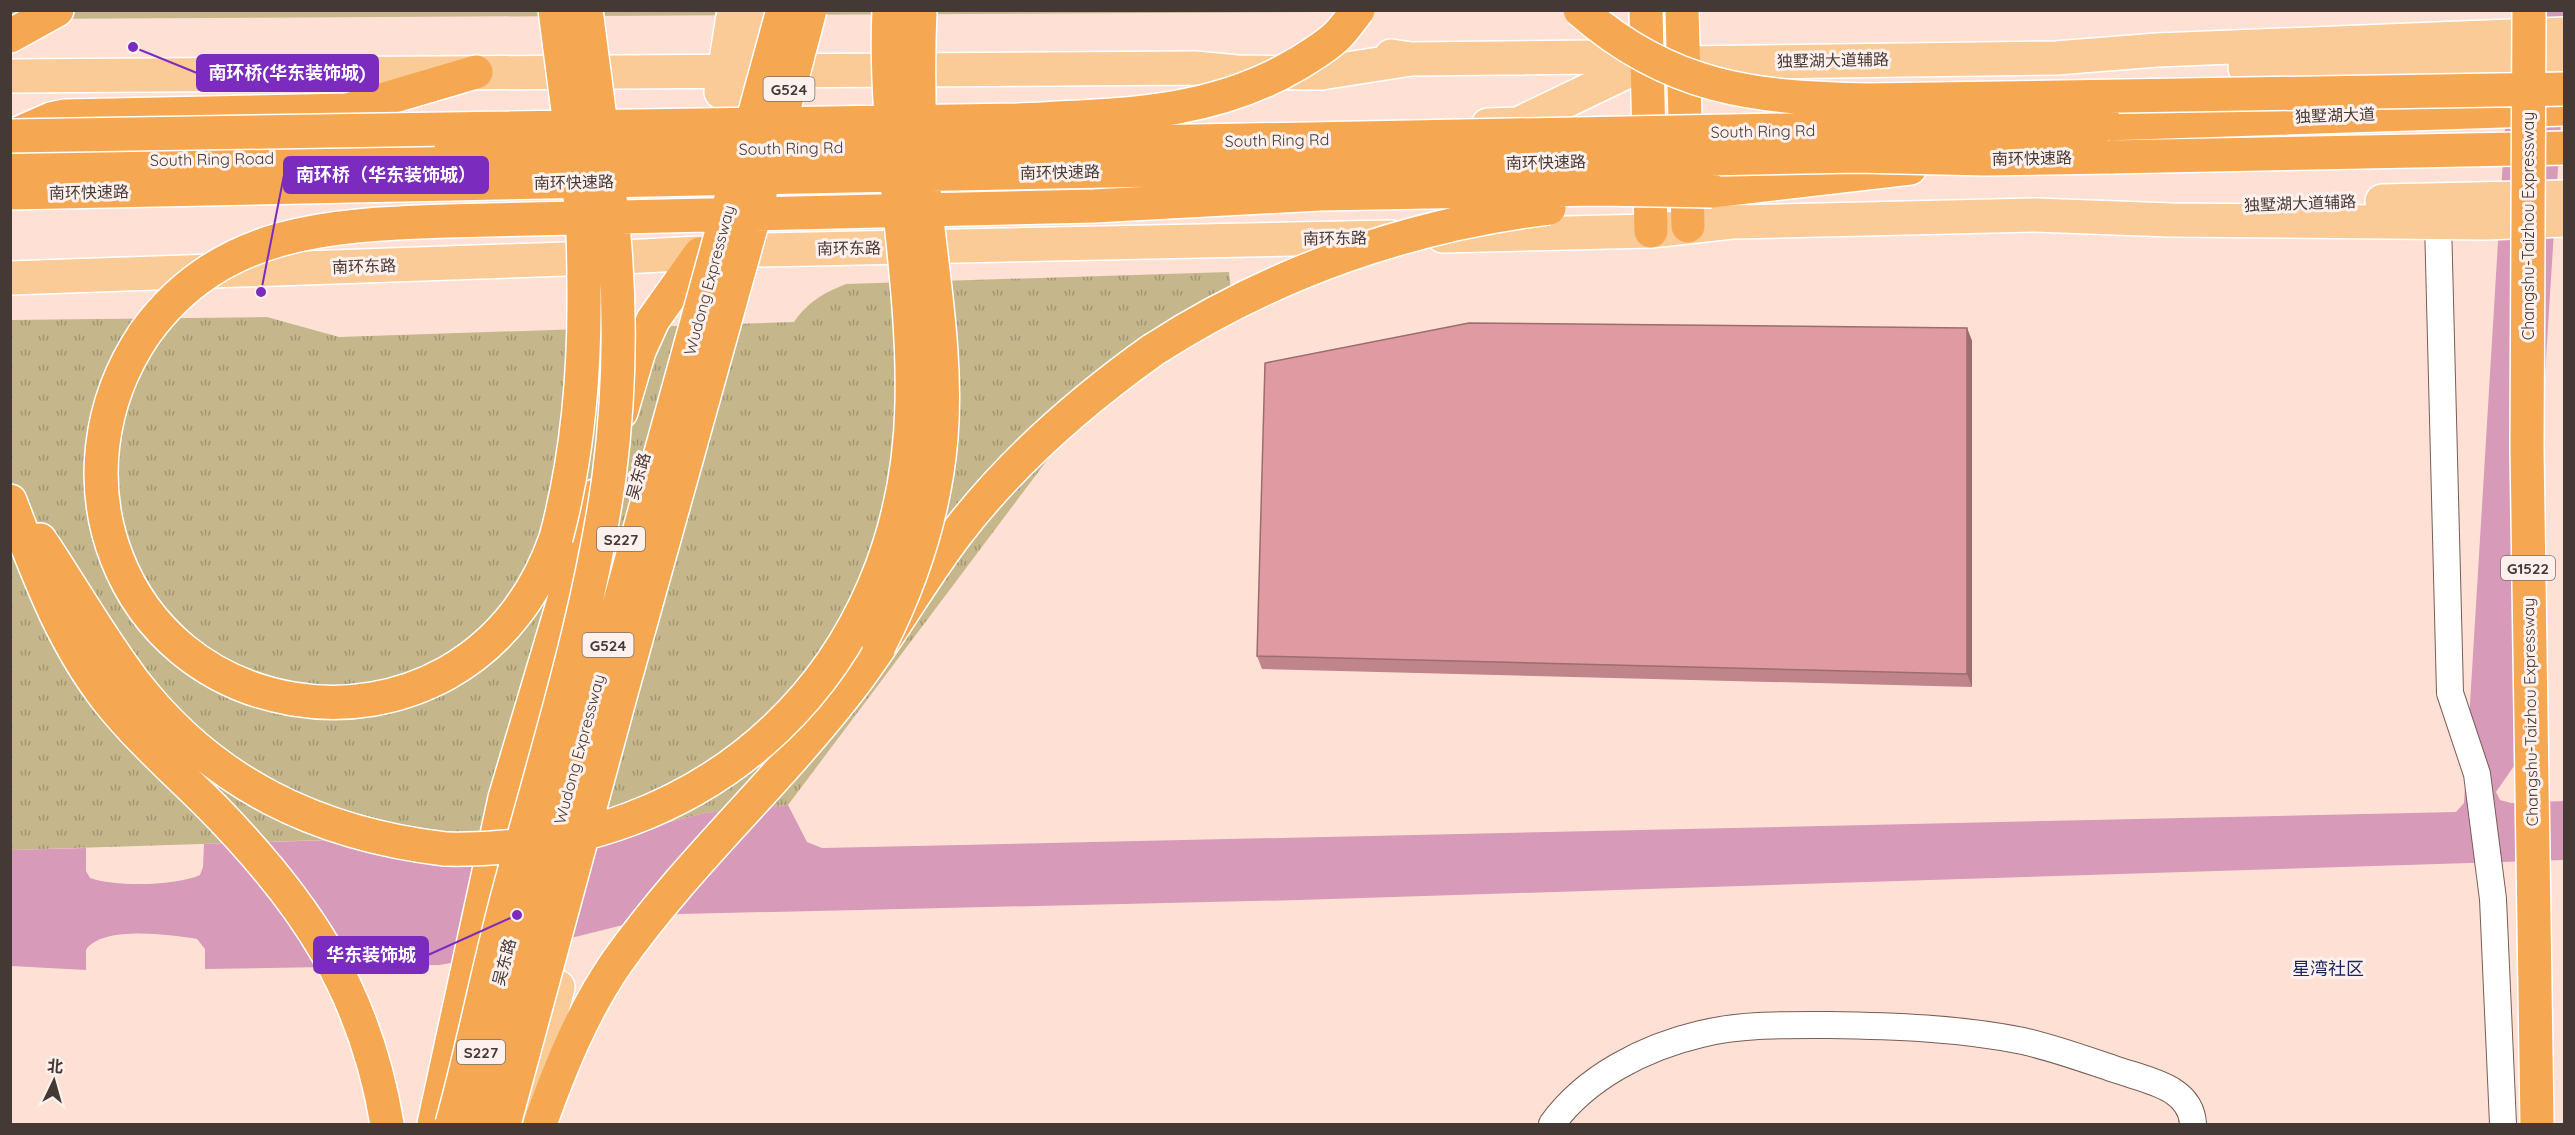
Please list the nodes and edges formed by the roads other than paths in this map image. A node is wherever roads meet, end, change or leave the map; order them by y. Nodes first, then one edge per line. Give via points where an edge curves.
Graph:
1 (57, 10) edge
2 (555, 10) edge
3 (586, 10) edge
4 (734, 10) edge
5 (764, 10) edge
6 (783, 10) edge
7 (810, 10) edge
8 (823, 10) edge
9 (889, 10) edge
10 (920, 10) edge
11 (1358, 10) edge
12 (1580, 10) edge
13 (1646, 10) edge
14 (1682, 10) edge
15 (2512, 10) edge
16 (2529, 10) edge
17 (2565, 34) edge
18 (10, 36) edge
19 (2471, 52) junction
20 (1647, 62) junction
21 (1683, 63) junction
22 (2565, 63) edge
23 (736, 70) junction
24 (807, 70) junction
25 (476, 72) junction
26 (10, 76) edge
27 (2565, 88) edge
28 (2565, 109) edge
29 (2106, 124) joint
30 (789, 135) junction
31 (10, 136) edge
32 (2565, 148) edge
33 (746, 156) junction
34 (1984, 159) junction
35 (10, 162) edge
36 (1712, 191) junction
37 (10, 193) edge
38 (2565, 196) edge
39 (2488, 210) junction
40 (2035, 215) junction
41 (2565, 220) edge
42 (2438, 222) junction
43 (1688, 226) junction
44 (1651, 231) junction
45 (757, 250) junction
46 (700, 254) junction
47 (10, 278) edge
48 (2526, 448) junction
49 (10, 496) edge
50 (10, 501) edge
51 (879, 646) junction
52 (387, 1125) edge
53 (434, 1125) edge
54 (452, 1125) edge
55 (461, 1125) edge
56 (476, 1125) edge
57 (504, 1125) edge
58 (522, 1125) edge
59 (540, 1125) edge
60 (1552, 1125) edge
61 (2193, 1125) edge
62 (2503, 1125) edge
63 (2537, 1125) edge

1 - 18 highway
2 - 36 highway, bridge via 582,214 582,223 583,233 583,243 584,252 583,370 575,453 563,511 543,570 516,614 493,639 466,661 421,686 371,699 320,702 268,694 236,681 178,644 134,592 107,529 100,461 104,426 116,385 154,320 201,275 258,245 333,229 447,220 570,218 582,218 594,217 630,216 1094,206 1320,194
3 - 54 highway, bridge via 610,204 616,289 617,382 609,476 565,682 496,938
4 - 23 main road
5 - 23 main road, S227
6 - 33 highway, G524, bridge
7 - 33 highway, G524, bridge
8 - 24 main road
9 - 49 highway, bridge via 889,72 912,375 911,431 899,515 868,601 820,679 757,745 681,796 597,831 509,849 417,846 362,835 309,816 258,791 212,760 150,702
10 - 51 highway, bridge via 918,50 926,208 942,366 941,431 934,487 919,550
11 - 31 highway, bridge via 1337,36 1309,57 1256,86 1172,110 1140,113 1018,120
12 - 27 highway, bridge via 1626,45 1668,67 1734,90 1780,97 1913,100
13 - 20 highway
14 - 21 highway
15 - 48 highway, bridge via 2511,220
16 - 48 highway, Changshu-Taizhou Expressway / G1522, bridge
17 - 19 main road, 独墅湖大道辅路
19 - 21 main road, 独墅湖大道辅路 via 2157,50 2056,58
19 - 22 main road, 独墅湖大道辅路
20 - 21 main road
20 - 24 main road via 1596,57 1411,59 1372,54 1264,55 1195,68
20 - 30 main road via 1518,124
20 - 44 highway
21 - 43 highway
23 - 24 main road
23 - 25 main road
23 - 33 main road, 吴东路 / S227
23 - 46 main road
24 - 30 main road
25 - 26 main road
25 - 31 highway via 347,110 65,116
28 - 29 highway, 独墅湖大道
29 - 35 highway, South Ring Rd, bridge
30 - 33 main road
30 - 45 main road
32 - 34 highway, 南环快速路, bridge
33 - 46 main road, 吴东路 / S227
33 - 56 highway, Wudong Expressway / G524, bridge
33 - 57 highway, Wudong Expressway / G524, bridge via 621,693
34 - 36 highway, bridge
34 - 37 highway, 南环快速路, bridge via 1857,156
36 - 51 highway, bridge via 1502,214 1422,232 1306,270 1217,310 1153,350 1052,429 956,534
38 - 39 main road, 独墅湖大道辅路
39 - 40 main road, 独墅湖大道辅路 via 2161,208
39 - 41 main road, 独墅湖大道辅路
39 - 42 main road, 独墅湖大道辅路
40 - 42 main road, 独墅湖大道辅路
40 - 43 main road, 独墅湖大道辅路
42 - 62 street via 2450,693 2477,774 2493,899
43 - 44 main road, 南环东路
44 - 45 main road, 南环东路
45 - 46 main road, 南环东路
45 - 58 main road
46 - 47 main road, 南环东路
46 - 53 highway via 652,320 639,351 505,798
46 - 55 main road, 吴东路 / S227
48 - 63 highway, Changshu-Taizhou Expressway / G1522, bridge
50 - 52 highway via 47,598 89,674 136,732 243,840 321,938 361,1025 379,1081
51 - 59 highway via 843,698 695,862 616,963 568,1050
60 - 61 street via 1572,1101 1598,1080 1663,1045 1702,1033 1740,1028 1817,1025 1949,1030 2024,1041 2171,1090 2188,1103

